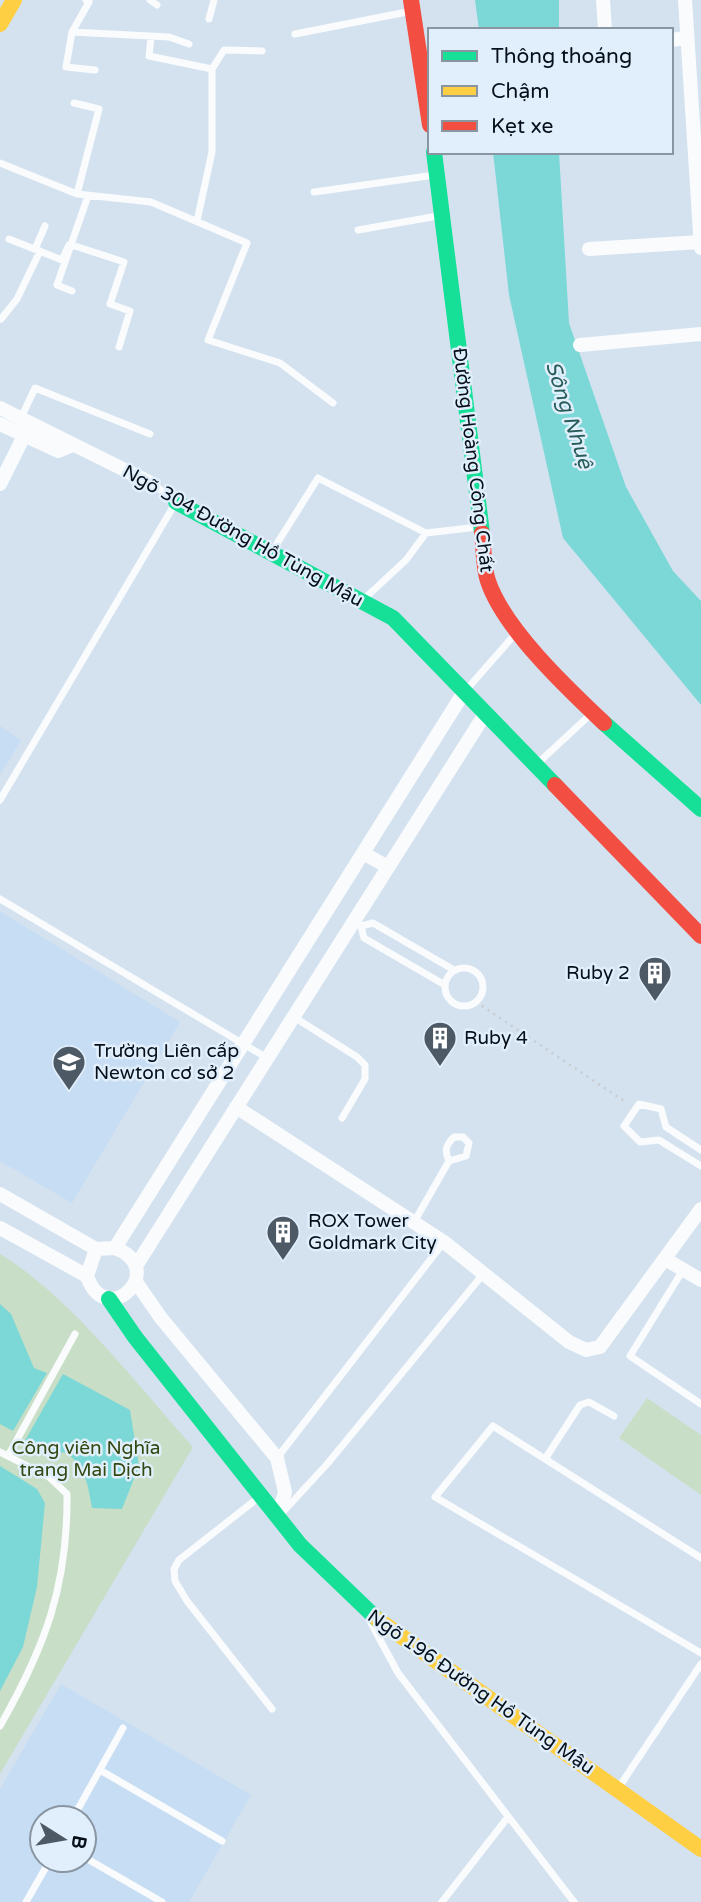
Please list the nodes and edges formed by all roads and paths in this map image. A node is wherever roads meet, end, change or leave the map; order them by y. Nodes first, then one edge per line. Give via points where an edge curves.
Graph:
1 (15, 0) edge
2 (86, 0) edge
3 (214, 0) edge
4 (603, 0) edge
5 (685, 0) edge
6 (412, 5) edge
7 (209, 19) dead end
8 (0, 24) edge
9 (605, 28) edge
10 (72, 32) junction
11 (295, 34) dead end
12 (151, 37) junction
13 (686, 38) junction
14 (673, 40) edge
15 (190, 44) dead end
16 (262, 51) dead end
17 (212, 69) junction
18 (95, 70) dead end
19 (74, 103) dead end
20 (428, 112) edge
21 (434, 154) edge
22 (0, 163) edge
23 (698, 170) edge
24 (437, 175) junction
25 (314, 192) dead end
26 (77, 194) junction
27 (89, 196) junction
28 (442, 215) junction
29 (197, 221) junction
30 (45, 226) dead end
31 (358, 230) dead end
32 (9, 239) dead end
33 (701, 242) edge
34 (72, 245) junction
35 (589, 248) dead end
36 (701, 248) edge
37 (38, 250) junction
38 (72, 291) dead end
39 (1, 319) edge
40 (701, 334) edge
41 (580, 345) dead end
42 (119, 347) dead end
43 (333, 403) dead end
44 (0, 408) edge
45 (20, 419) junction
46 (0, 424) edge
47 (150, 434) dead end
48 (23, 436) junction
49 (73, 445) junction
50 (0, 484) edge
51 (153, 484) joint
52 (176, 502) junction
53 (480, 527) junction
54 (425, 533) junction
55 (271, 553) junction
56 (362, 601) junction
57 (518, 632) junction
58 (464, 692) junction
59 (594, 711) junction
60 (485, 714) junction
61 (535, 766) junction
62 (0, 800) edge
63 (701, 809) edge
64 (363, 853) junction
65 (387, 867) junction
66 (0, 899) edge
67 (357, 923) junction
68 (701, 936) edge
69 (454, 970) junction
70 (445, 985) junction
71 (476, 1002) junction
72 (293, 1017) junction
73 (244, 1044) junction
74 (267, 1058) junction
75 (236, 1107) junction
76 (634, 1108) junction
77 (342, 1118) dead end
78 (701, 1150) edge
79 (449, 1161) dead end
80 (701, 1166) edge
81 (0, 1194) edge
82 (701, 1209) edge
83 (414, 1222) junction
84 (0, 1228) edge
85 (444, 1242) junction
86 (115, 1248) junction
87 (96, 1249) junction
88 (666, 1259) junction
89 (136, 1266) junction
90 (683, 1269) junction
91 (484, 1273) junction
92 (87, 1276) junction
93 (701, 1280) edge
94 (136, 1282) junction
95 (109, 1299) junction
96 (75, 1334) dead end
97 (701, 1404) edge
98 (614, 1416) dead end
99 (0, 1452) edge
100 (8, 1456) junction
101 (277, 1458) junction
102 (545, 1459) junction
103 (261, 1495) junction
104 (278, 1516) junction
105 (701, 1558) edge
106 (365, 1610) junction
107 (701, 1653) edge
108 (701, 1664) edge
109 (272, 1709) dead end
110 (0, 1726) edge
111 (123, 1728) dead end
112 (100, 1770) junction
113 (618, 1788) junction
114 (81, 1804) edge
115 (508, 1817) junction
116 (222, 1841) dead end
117 (701, 1849) edge
118 (98, 1865) edge
119 (42, 1874) edge
120 (26, 1902) edge
121 (162, 1902) edge
122 (442, 1902) edge
123 (573, 1902) edge

1 - 8 main road
2 - 10 lane via 89,2
3 - 7 lane
4 - 9 street
5 - 13 street
6 - 11 lane
6 - 20 main road
10 - 12 lane
10 - 18 lane via 66,66
12 - 15 lane
12 - 17 lane via 149,56
13 - 14 street
13 - 23 street
16 - 17 lane via 224,50
17 - 29 lane via 212,152
19 - 26 lane via 99,109
21 - 24 main road, Đường Hoàng Công Chất
22 - 26 lane
23 - 33 street
24 - 25 lane
24 - 28 main road, Đường Hoàng Công Chất
26 - 27 lane
27 - 29 lane via 151,202
27 - 34 lane
28 - 31 lane
28 - 53 main road, Đường Hoàng Công Chất
29 - 43 lane via 247,243 208,340 280,363
30 - 37 lane
32 - 37 lane
33 - 35 street
33 - 36 street
34 - 37 lane via 62,260
34 - 38 lane via 57,285
34 - 42 lane via 124,262 110,304 130,311
37 - 39 lane via 17,299
40 - 41 street
44 - 45 street, Ngõ 304 Đường Hồ Tùng Mậu
45 - 47 lane via 35,388
45 - 49 street, Ngõ 304 Đường Hồ Tùng Mậu
46 - 48 street
48 - 49 street via 58,451
48 - 50 street
49 - 51 street, Ngõ 304 Đường Hồ Tùng Mậu
51 - 52 lane, Ngõ 304 Đường Hồ Tùng Mậu
52 - 55 main road, Ngõ 304 Đường Hồ Tùng Mậu
52 - 62 lane
53 - 54 lane
53 - 57 main road, Đường Hoàng Công Chất via 488,581
54 - 55 lane via 318,478
54 - 56 lane via 407,560
55 - 56 main road, Ngõ 304 Đường Hồ Tùng Mậu
56 - 58 main road, Ngõ 304 Đường Hồ Tùng Mậu via 393,618
57 - 58 lane
57 - 59 main road, Đường Hoàng Công Chất
58 - 60 main road, Ngõ 304 Đường Hồ Tùng Mậu
58 - 64 street
59 - 61 lane
59 - 63 main road, Đường Hoàng Công Chất
60 - 61 main road, Ngõ 304 Đường Hồ Tùng Mậu
60 - 65 street
61 - 68 main road, Ngõ 304 Đường Hồ Tùng Mậu
64 - 65 street
64 - 73 street
65 - 67 street
66 - 73 lane
67 - 69 lane via 373,923
67 - 70 lane via 364,938
67 - 72 street
69 - 70 lane
69 - 71 lane via 467,967 478,973 484,985
70 - 71 lane via 448,997 458,1005
71 - 76 path
72 - 74 street
72 - 77 lane via 365,1065 365,1079
73 - 74 lane
73 - 86 street
74 - 75 street
75 - 83 street
75 - 89 street
76 - 78 lane via 639,1104 661,1109 666,1127
76 - 80 lane via 624,1126 640,1142 659,1140
79 - 83 lane
81 - 87 street
82 - 88 street
83 - 85 street
84 - 92 street
85 - 91 street
85 - 101 lane
86 - 87 street
86 - 89 street via 126,1252
87 - 92 street
88 - 90 street
88 - 91 street via 600,1347 586,1350 569,1342
89 - 94 street
90 - 93 street
90 - 97 lane via 630,1356
91 - 104 lane via 328,1463
92 - 95 street via 98,1295
94 - 95 street via 130,1292
94 - 101 street
95 - 103 main road, Ngõ 196 Đường Hồ Tùng Mậu
96 - 100 lane
98 - 102 lane via 589,1402 580,1405
99 - 100 lane
100 - 110 lane via 49,1477 67,1494 68,1538 53,1617
101 - 104 street via 285,1492
102 - 105 lane
102 - 107 lane via 493,1426 435,1497
103 - 104 main road, Ngõ 196 Đường Hồ Tùng Mậu
103 - 109 lane via 179,1560 174,1569 175,1581 187,1601
104 - 106 main road, Ngõ 196 Đường Hồ Tùng Mậu via 300,1545
106 - 113 main road, Ngõ 196 Đường Hồ Tùng Mậu
106 - 115 lane via 398,1673
108 - 113 lane
111 - 112 lane
112 - 114 lane
112 - 116 lane
113 - 117 main road, Ngõ 196 Đường Hồ Tùng Mậu
115 - 122 lane
115 - 123 lane
118 - 121 lane
119 - 120 lane

